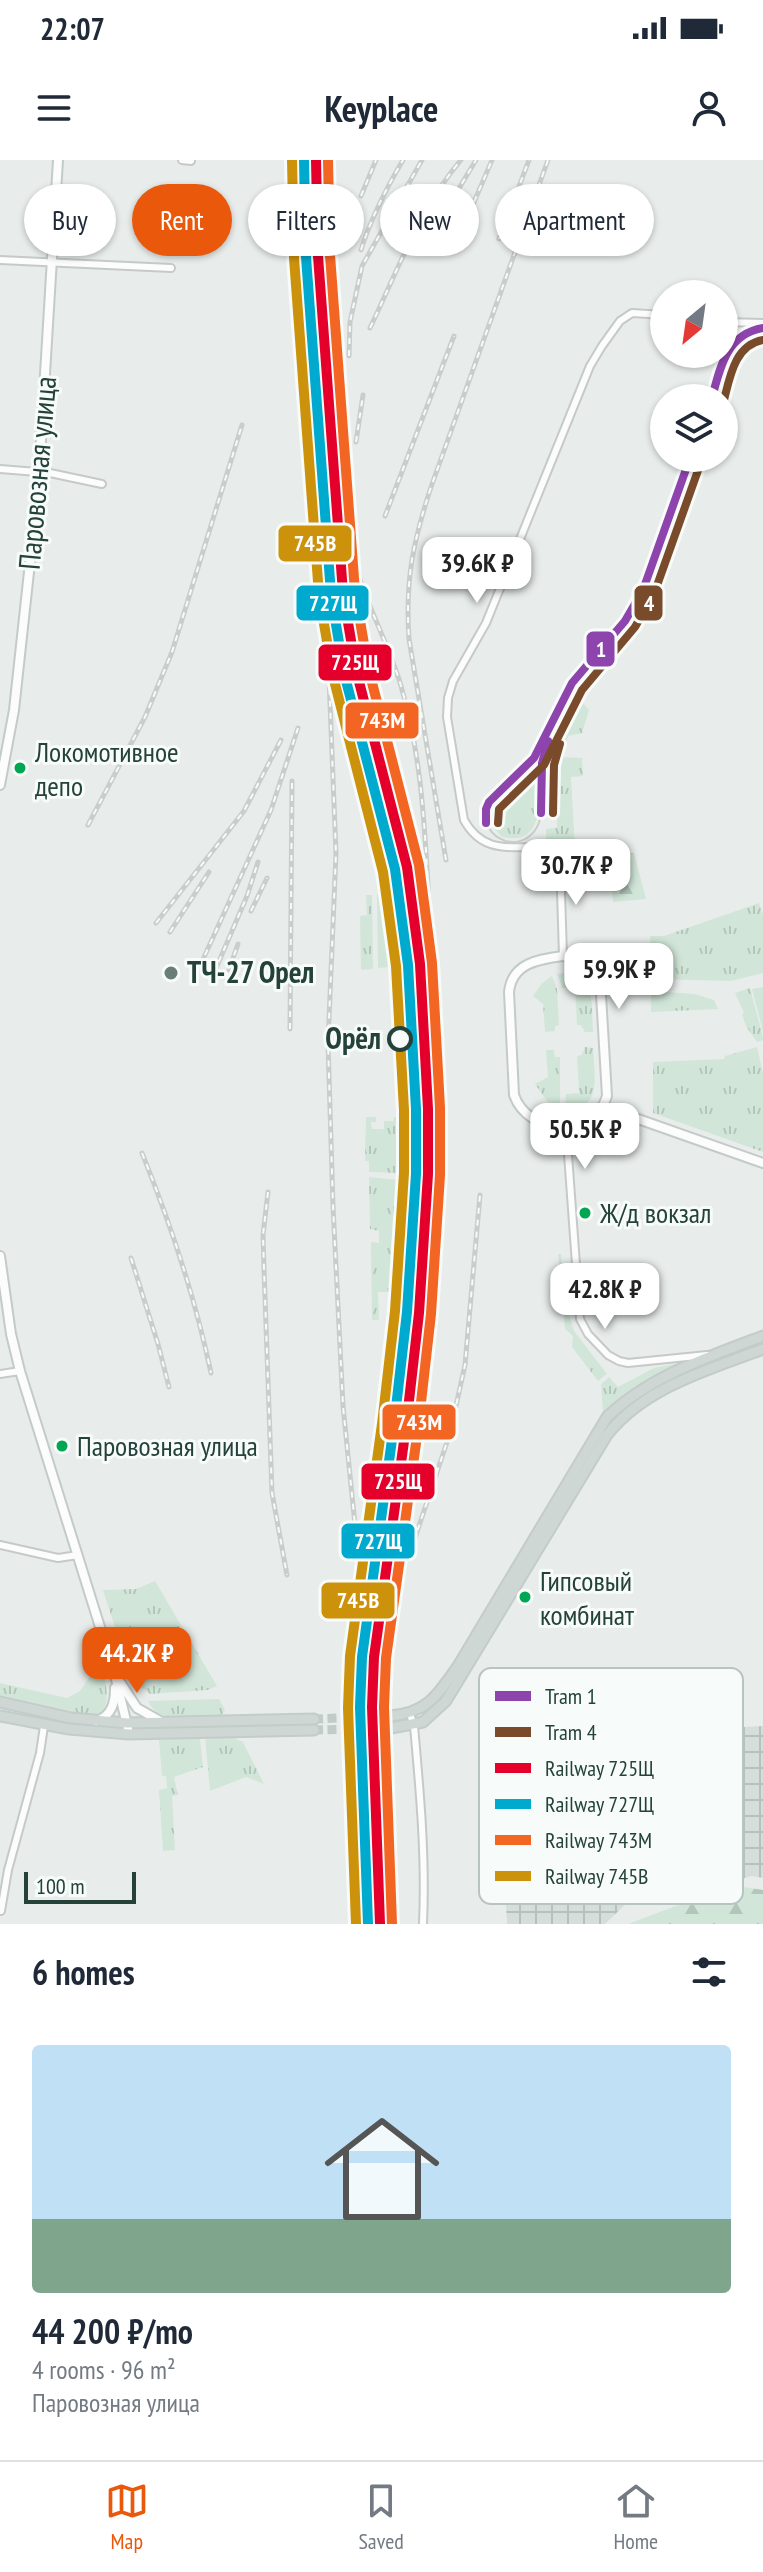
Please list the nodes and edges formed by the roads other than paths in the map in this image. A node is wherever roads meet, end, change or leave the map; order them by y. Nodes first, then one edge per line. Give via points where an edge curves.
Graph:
1 (58, 160) edge
2 (182, 160) edge
3 (191, 161) edge
4 (0, 260) edge
5 (54, 263) junction
6 (171, 268) dead end
7 (650, 314) edge
8 (738, 322) edge
9 (763, 323) edge
10 (0, 469) edge
11 (40, 472) junction
12 (102, 484) dead end
13 (0, 785) edge
14 (563, 956) junction
15 (604, 1107) junction
16 (566, 1127) junction
17 (763, 1163) edge
18 (0, 1256) edge
19 (763, 1336) edge
20 (763, 1349) edge
21 (718, 1353) junction
22 (20, 1371) junction
23 (0, 1374) edge
24 (0, 1545) edge
25 (78, 1555) junction
26 (115, 1675) junction
27 (0, 1702) edge
28 (410, 1714) junction
29 (0, 1716) edge
30 (390, 1716) tunnel mouth
31 (314, 1719) tunnel mouth
32 (96, 1722) junction
33 (167, 1723) junction
34 (44, 1726) junction
35 (414, 1726) junction
36 (391, 1728) tunnel mouth
37 (128, 1729) junction
38 (314, 1730) tunnel mouth
39 (1, 1911) edge
40 (423, 1924) edge

1 - 5 main road, Паровозная улица
2 - 3 street
4 - 5 street
5 - 6 street
5 - 11 main road, Паровозная улица
7 - 14 street via 632,313 620,321 590,366 486,623 448,698 468,828 502,848 543,848 560,859
8 - 9 street
10 - 11 street
11 - 12 street
11 - 13 main road, Паровозная улица via 14,710
14 - 15 main road via 587,962 600,978
14 - 16 main road via 527,964 515,974 509,992 518,1105 544,1124
15 - 16 main road via 588,1122
15 - 17 main road
16 - 21 street via 583,1326 608,1355 628,1363
18 - 22 main road
19 - 21 main road
20 - 35 main road via 654,1394 615,1425 446,1701
21 - 28 main road via 650,1384 607,1417 458,1666 427,1705
22 - 23 street
22 - 25 main road
24 - 25 street via 58,1558
25 - 26 main road
26 - 32 main road via 113,1706
26 - 33 main road via 137,1708
26 - 37 main road
27 - 32 main road
28 - 30 main road
28 - 35 street
29 - 34 main road
31 - 33 main road
32 - 37 main road
33 - 37 main road
34 - 37 main road
34 - 39 street
35 - 36 main road
35 - 40 street via 425,1876
37 - 38 main road

